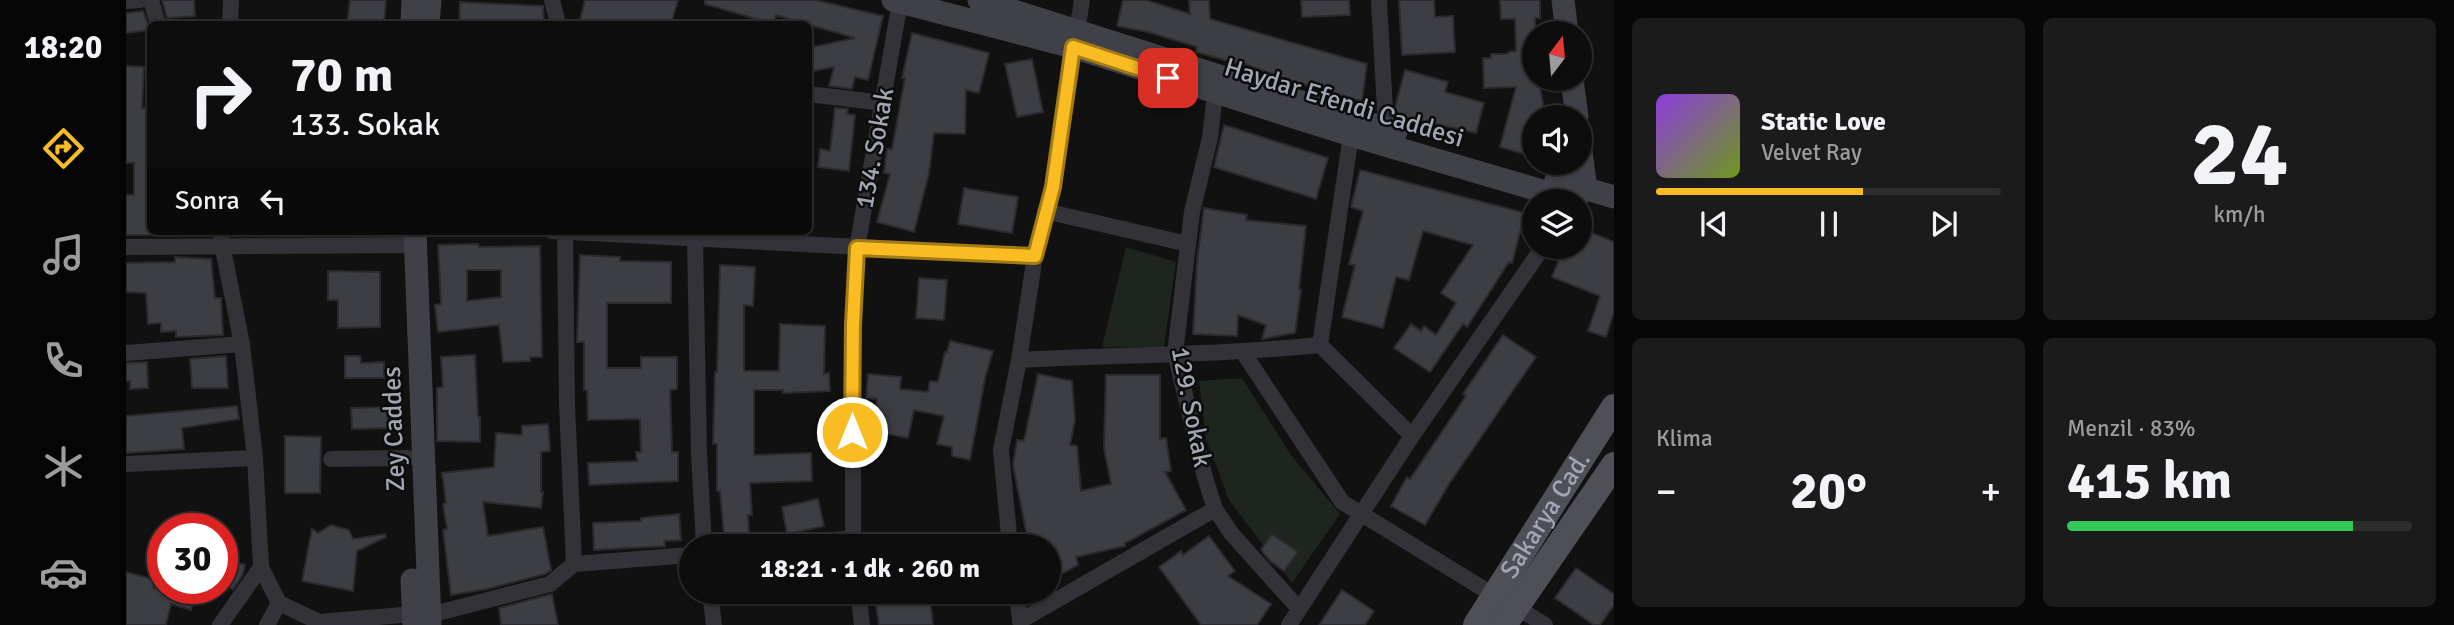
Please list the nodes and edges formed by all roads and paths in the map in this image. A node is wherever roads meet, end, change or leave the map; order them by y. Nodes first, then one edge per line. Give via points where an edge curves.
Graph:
1 (140, 0) edge
2 (151, 0) edge
3 (231, 0) edge
4 (413, 0) edge
5 (430, 0) edge
6 (552, 0) edge
7 (979, 0) edge
8 (1083, 0) edge
9 (1379, 0) edge
10 (1563, 0) edge
11 (126, 1) edge
12 (897, 1) edge
13 (157, 21) edge
14 (230, 21) edge
15 (412, 21) edge
16 (428, 21) edge
17 (557, 21) edge
18 (1566, 21) edge
19 (1075, 39) junction
20 (1215, 93) junction
21 (812, 94) edge
22 (884, 103) junction
23 (1385, 129) junction
24 (1351, 135) junction
25 (1543, 189) edge
26 (1550, 189) edge
27 (1614, 197) edge
28 (1592, 198) edge
29 (1592, 204) edge
30 (1045, 211) junction
31 (1614, 212) edge
32 (565, 235) edge
33 (631, 235) edge
34 (220, 237) edge
35 (408, 238) edge
36 (695, 240) junction
37 (1188, 244) junction
38 (126, 247) edge
39 (857, 248) junction
40 (1035, 256) junction
41 (1535, 259) edge
42 (243, 344) junction
43 (1320, 345) junction
44 (1244, 352) junction
45 (126, 353) edge
46 (1175, 353) junction
47 (1019, 360) junction
48 (1614, 407) edge
49 (1412, 436) junction
50 (255, 458) junction
51 (408, 458) junction
52 (331, 459) dead end
53 (126, 466) edge
54 (1614, 466) edge
55 (1215, 509) junction
56 (1360, 515) junction
57 (703, 534) edge
58 (852, 534) edge
59 (1009, 534) edge
60 (679, 556) edge
61 (574, 564) junction
62 (261, 567) junction
63 (279, 603) junction
64 (711, 604) edge
65 (859, 604) edge
66 (1018, 604) edge
67 (1299, 609) junction
68 (1505, 609) edge
69 (422, 620) edge
70 (1021, 623) edge
71 (220, 625) edge
72 (267, 625) edge
73 (714, 625) edge
74 (862, 625) edge
75 (1289, 625) edge
76 (1476, 625) edge
77 (1545, 625) edge

1 - 11 street
2 - 13 street
3 - 14 street
4 - 15 main road
5 - 16 main road
6 - 17 street
7 - 19 main road, Haydar Efendi Caddesi
8 - 19 street
9 - 23 street
10 - 18 main road
12 - 19 main road, Haydar Efendi Caddesi
12 - 22 street, 134. Sokak
19 - 20 main road, Haydar Efendi Caddesi
19 - 23 main road, Haydar Efendi Caddesi
19 - 30 street via 1053,187
20 - 24 main road, Haydar Efendi Caddesi
20 - 37 street, 129. Sokak
21 - 22 street
22 - 39 street, 134. Sokak
23 - 26 main road, Haydar Efendi Caddesi
24 - 25 main road, Haydar Efendi Caddesi
24 - 43 street
27 - 28 main road, Haydar Efendi Caddesi
29 - 31 main road, Haydar Efendi Caddesi
30 - 37 street
30 - 40 street
32 - 61 street
33 - 36 street
34 - 35 street
34 - 38 street
34 - 42 street
35 - 51 main road, Zey Caddes
35 - 69 main road, Zey Caddes
36 - 39 street
36 - 57 street
37 - 46 street, 129. Sokak
39 - 40 street
39 - 58 street, 134. Sokak
40 - 47 street
41 - 49 street
42 - 45 street
42 - 50 street
43 - 44 street
43 - 49 street
44 - 46 street
44 - 56 street via 1342,502
46 - 47 street
46 - 55 street, 129. Sokak
47 - 59 street via 1001,450
48 - 68 main road, Sakarya Cad.
49 - 56 street
50 - 53 street
50 - 62 street
51 - 52 street
51 - 69 main road, Zey Caddes
54 - 68 main road, Sakarya Cad.
55 - 67 street, 129. Sokak
55 - 70 street
56 - 67 street
56 - 68 street
60 - 61 street
61 - 69 street via 550,583
62 - 63 street
62 - 71 street
63 - 69 street via 319,622
63 - 72 street
64 - 73 street
65 - 74 street
66 - 70 street
67 - 75 street
68 - 76 main road, Sakarya Cad.
68 - 77 street

